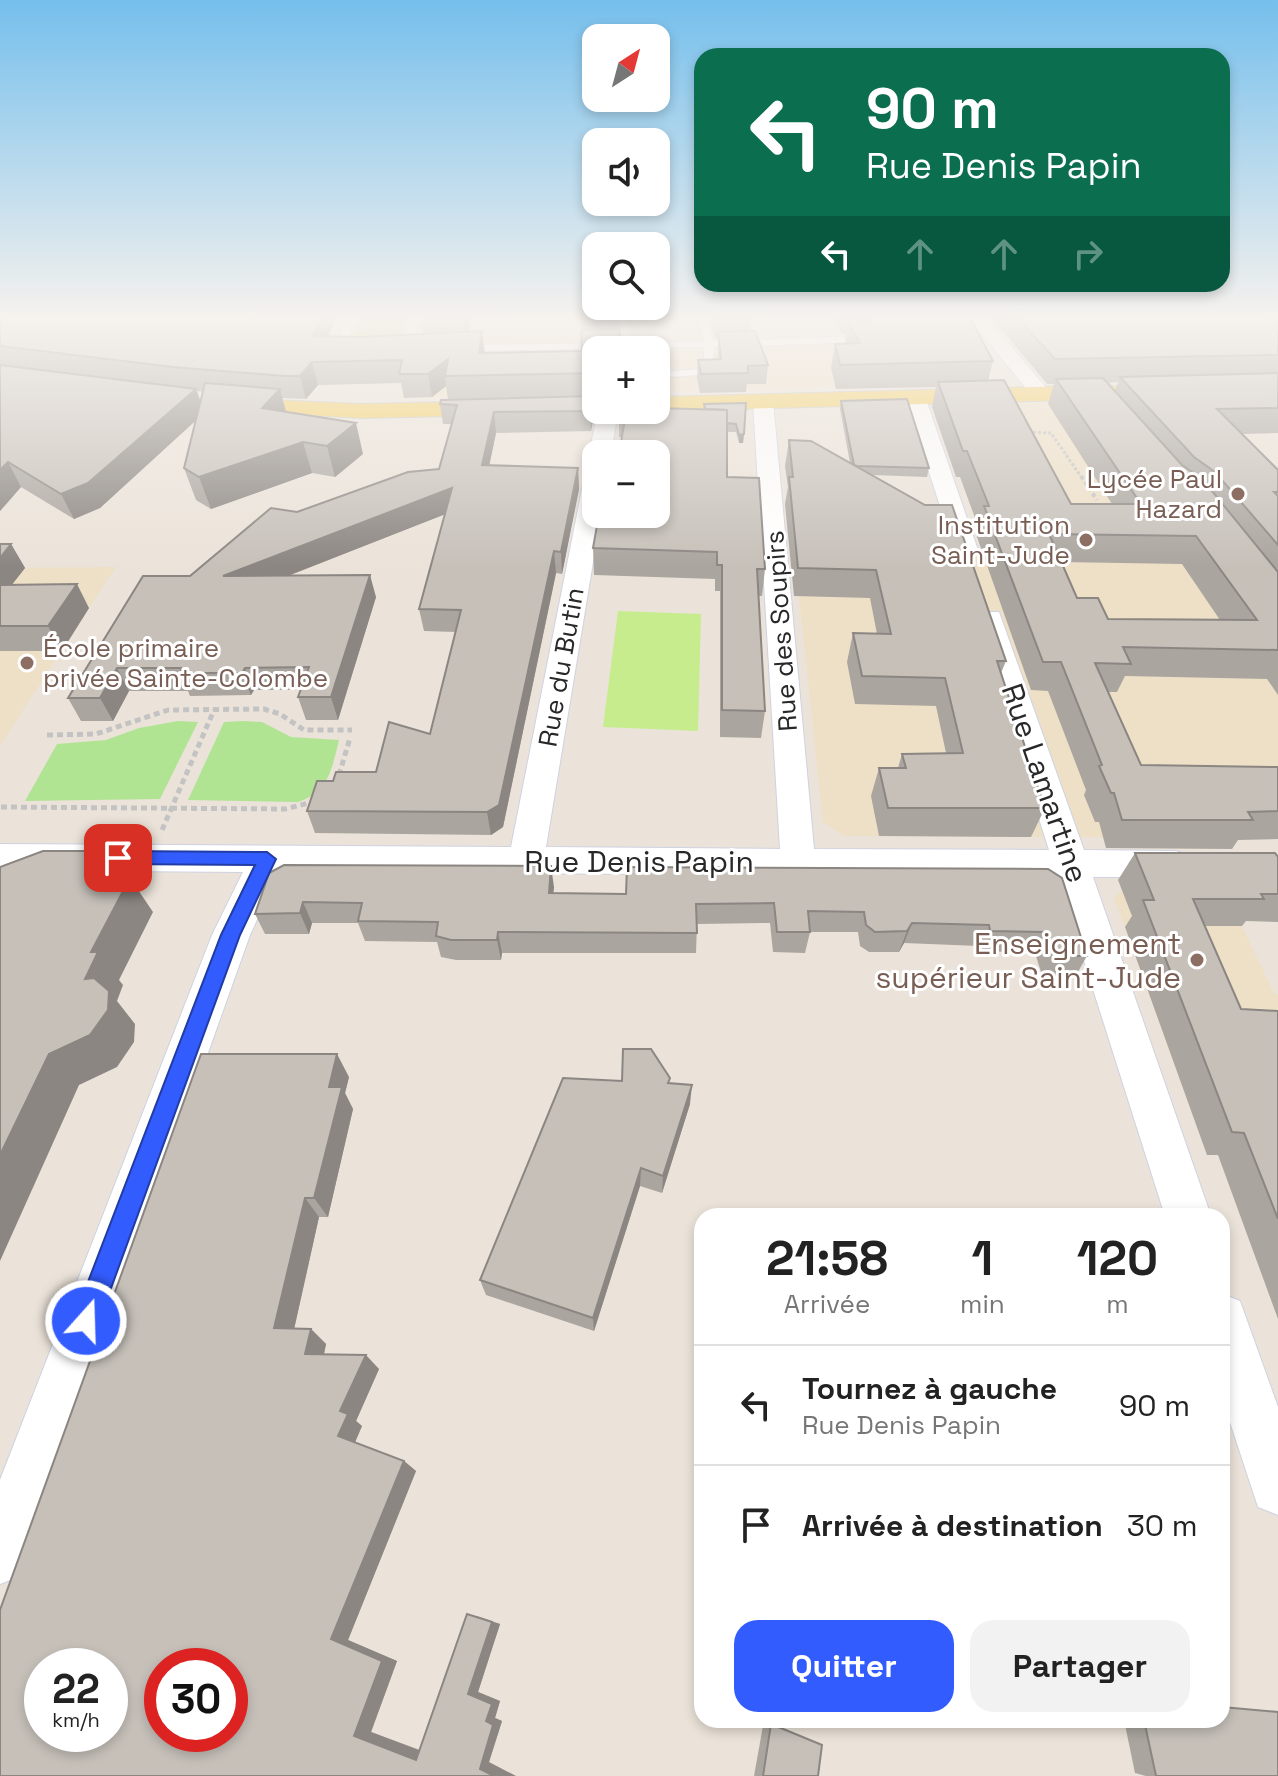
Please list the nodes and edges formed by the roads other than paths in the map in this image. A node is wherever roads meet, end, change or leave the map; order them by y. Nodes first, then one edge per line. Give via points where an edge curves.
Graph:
1 (763, 401) junction
2 (768, 401) edge
3 (916, 401) edge
4 (205, 403) edge
5 (670, 404) edge
6 (582, 406) edge
7 (586, 528) edge
8 (0, 857) edge
9 (267, 859) junction
10 (526, 860) junction
11 (798, 862) junction
12 (1072, 864) junction
13 (1204, 864) edge
14 (1185, 1208) edge
15 (1230, 1343) edge
16 (1278, 1487) edge
17 (0, 1555) edge

1 - 2 main road
1 - 5 main road
1 - 11 street, Rue des Soupirs
3 - 12 street, Rue Lamartine
4 - 6 main road via 352,411
7 - 10 street, Rue du Butin
8 - 9 street, Rue Denis Papin
9 - 10 street, Rue Denis Papin
9 - 17 street via 238,917
10 - 11 street, Rue Denis Papin
11 - 12 street, Rue Denis Papin
12 - 13 street, Rue Denis Papin
12 - 14 street, Rue Lamartine
15 - 16 street

